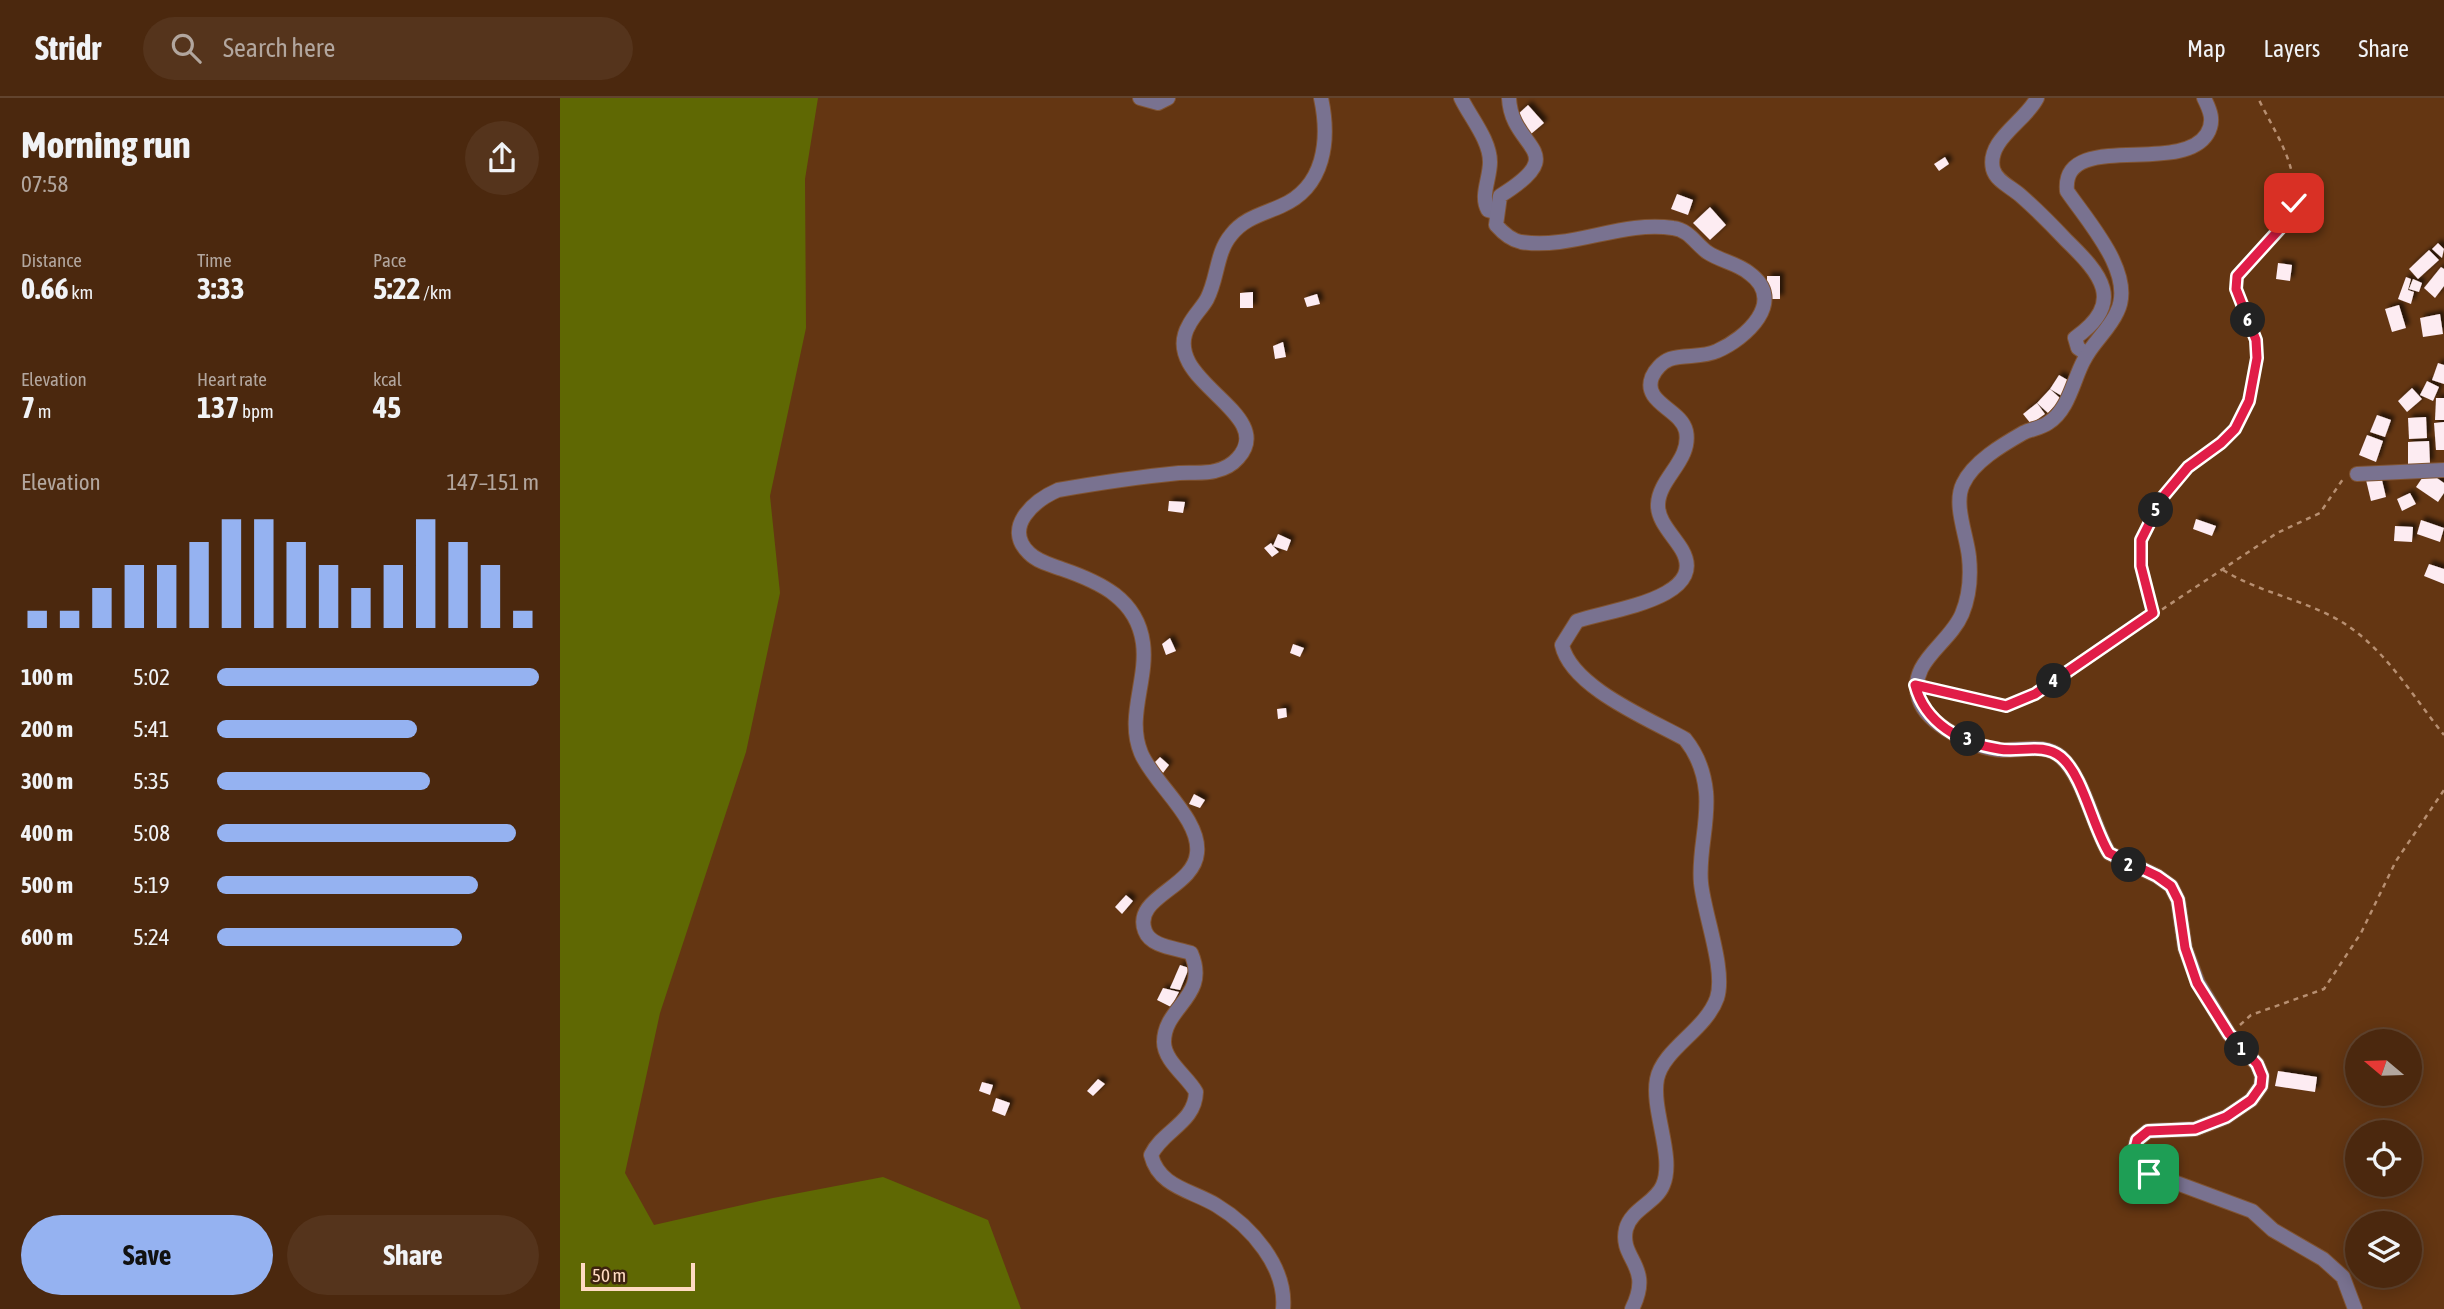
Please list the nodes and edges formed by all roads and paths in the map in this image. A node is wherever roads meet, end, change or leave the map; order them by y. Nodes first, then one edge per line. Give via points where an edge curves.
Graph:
1 (1140, 98) edge
2 (1168, 98) edge
3 (1321, 98) edge
4 (1461, 98) edge
5 (1509, 98) edge
6 (2037, 98) edge
7 (2204, 98) edge
8 (2258, 98) edge
9 (1495, 212) junction
10 (2087, 354) junction
11 (2444, 470) edge
12 (2357, 474) joint
13 (2222, 569) junction
14 (2153, 613) junction
15 (1915, 685) junction
16 (2444, 735) edge
17 (2444, 790) edge
18 (2229, 1034) junction
19 (1283, 1309) edge
20 (1632, 1309) edge
21 (2355, 1309) edge

1 - 2 street via 1158,103
3 - 19 street via 1325,152 1309,186 1300,197 1245,222 1229,237 1208,298 1185,332 1184,352 1199,380 1239,418 1245,445 1241,455 1212,472 1058,490 1027,508 1020,535 1039,561 1089,578 1118,596 1129,606 1143,643 1136,712 1140,750 1196,836 1197,854 1180,882 1149,904 1143,916 1145,931 1153,942 1191,953 1196,966 1196,983 1164,1042 1167,1055 1196,1092 1195,1103 1151,1155 1153,1166 1166,1181 1217,1206 1269,1257 1282,1282
4 - 9 street via 1490,161 1484,203
5 - 9 street via 1511,115 1535,149 1536,161 1522,182 1500,196
6 - 10 street via 2001,140 1992,168 1997,178 2094,267 2104,286 2104,307 2090,328 2075,338 2078,348
7 - 10 street via 2212,117 2199,146 2182,152 2102,156 2070,170 2067,191 2123,283 2124,297 2117,314
8 - 14 path via 2292,166 2294,203 2286,222 2237,276 2236,289 2256,340 2249,401 2235,429 2188,467 2162,498 2141,540 2141,566
9 - 20 street via 1496,225 1518,242 1540,243 1625,228 1677,228 1707,252 1752,274 1764,296 1759,320 1749,330 1716,352 1670,359 1652,375 1652,396 1680,419 1686,431 1686,444 1658,504 1683,552 1685,577 1665,595 1577,621 1562,645 1564,657 1584,681 1685,739 1696,752 1706,793 1700,880 1717,965 1718,994 1712,1010 1657,1077 1666,1169 1664,1184 1632,1217 1626,1230 1628,1248 1640,1271 1641,1287
10 - 15 street via 2064,406 2048,423 1986,458 1961,486 1968,593 1951,635 1926,658
11 - 12 street
12 - 13 path via 2343,478 2319,513 2277,533
13 - 14 path
13 - 16 path via 2245,584 2331,615 2356,631
14 - 15 path via 2035,694 2006,706
15 - 18 street via 1920,703 1935,722 1954,734 2000,750 2048,750 2062,757 2109,853 2171,886 2197,983
17 - 18 path via 2396,861 2361,933 2324,989 2250,1016
18 - 21 street via 2262,1076 2251,1100 2226,1117 2195,1129 2148,1131 2137,1140 2133,1156 2139,1169 2252,1211 2273,1230 2323,1259 2343,1277

